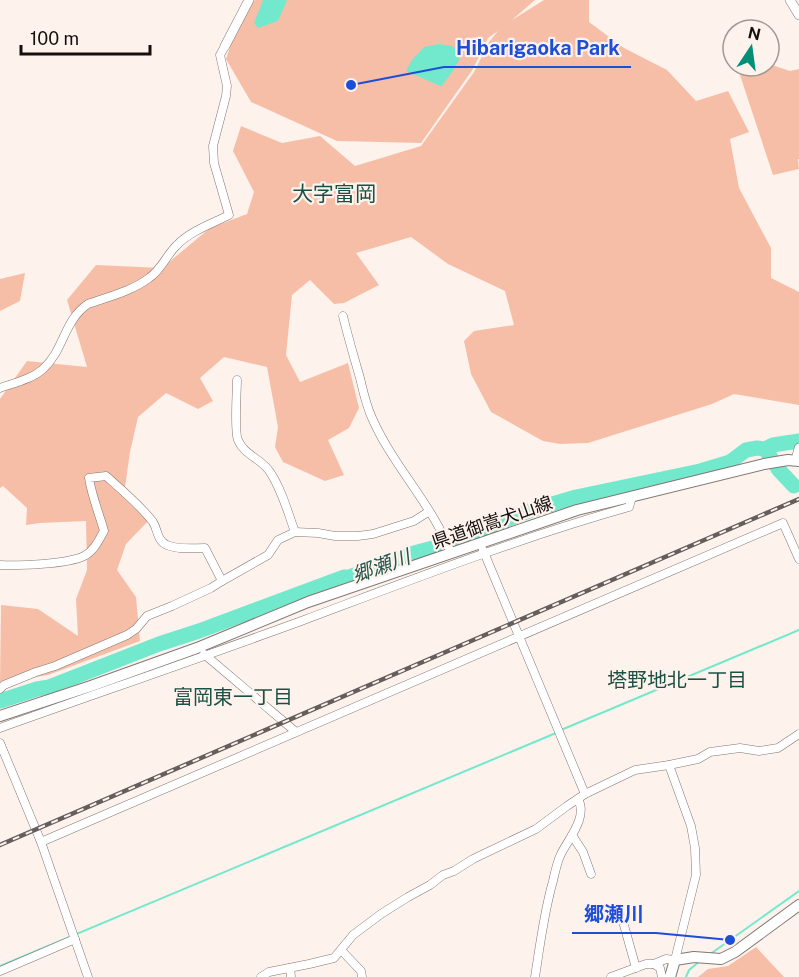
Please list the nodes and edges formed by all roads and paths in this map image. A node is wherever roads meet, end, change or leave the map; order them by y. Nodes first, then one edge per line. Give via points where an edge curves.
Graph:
1 (249, 0) edge
2 (790, 0) edge
3 (799, 15) edge
4 (225, 46) joint
5 (343, 316) dead end
6 (237, 380) dead end
7 (0, 388) edge
8 (799, 448) edge
9 (794, 460) edge
10 (428, 512) junction
11 (295, 532) junction
12 (483, 548) junction
13 (450, 550) junction
14 (799, 559) edge
15 (0, 566) edge
16 (222, 581) junction
17 (520, 636) junction
18 (201, 652) junction
19 (0, 689) edge
20 (0, 716) edge
21 (0, 728) edge
22 (296, 732) junction
23 (799, 734) edge
24 (0, 743) edge
25 (669, 765) junction
26 (582, 796) junction
27 (572, 835) junction
28 (41, 842) junction
29 (591, 874) dead end
30 (799, 905) edge
31 (617, 912) dead end
32 (75, 939) junction
33 (341, 950) junction
34 (675, 960) junction
35 (654, 964) junction
36 (290, 968) junction
37 (636, 968) junction
38 (0, 971) edge
39 (88, 977) edge
40 (261, 977) edge
41 (291, 977) edge
42 (362, 977) edge
43 (535, 977) edge
44 (610, 977) edge
45 (662, 977) edge
46 (670, 977) edge

1 - 4 street
2 - 3 street
4 - 7 street via 220,55 226,96 213,146 229,215 183,239 145,281 82,308 45,368
5 - 10 street via 371,417
6 - 11 street via 237,438 244,450 271,473
8 - 9 street
9 - 12 main road, 県道御嵩犬山線 via 577,510
10 - 11 street via 414,521 373,534
10 - 13 street
11 - 16 street via 278,540 268,555
12 - 13 main road, 県道御嵩犬山線
12 - 17 street
12 - 18 street
13 - 18 main road, 県道御嵩犬山線 via 308,602
14 - 17 street via 783,523
15 - 16 street via 64,562 84,556 104,531 89,478 106,476 154,524 160,540 177,548 205,548
16 - 19 street via 147,616 127,635
17 - 22 street
17 - 26 street
18 - 20 main road, 県道御嵩犬山線
18 - 21 street
18 - 22 street
22 - 28 street
23 - 25 street via 778,748 710,752 698,759
24 - 28 street
25 - 26 street via 635,770
25 - 34 street via 691,826 696,875
26 - 27 street via 579,821
26 - 33 street via 536,829 443,875 381,914 353,934
27 - 29 street
27 - 43 street via 560,855 546,904
28 - 32 street
30 - 34 main road via 721,959
31 - 37 street
32 - 38 street
32 - 39 street
33 - 36 street via 334,958
33 - 42 street
34 - 35 street
34 - 46 main road
35 - 37 street
35 - 45 street via 660,968
36 - 40 street
36 - 41 street
37 - 44 street

